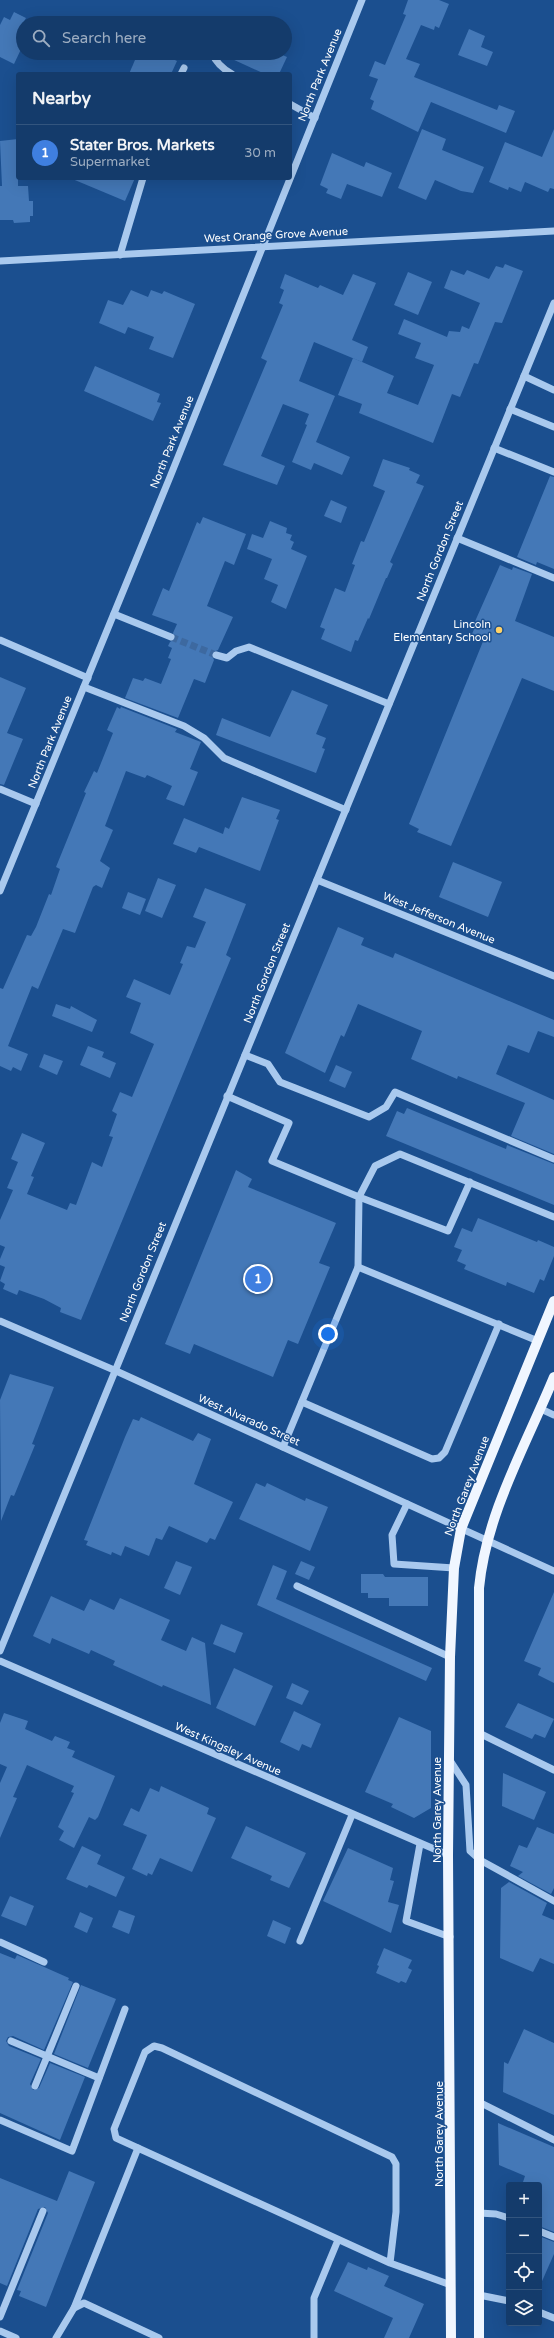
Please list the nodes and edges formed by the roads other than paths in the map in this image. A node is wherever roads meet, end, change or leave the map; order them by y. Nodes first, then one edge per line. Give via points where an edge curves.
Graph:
1 (362, 0) edge
2 (214, 60) edge
3 (228, 72) edge
4 (292, 105) edge
5 (315, 118) junction
6 (292, 176) edge
7 (143, 180) edge
8 (290, 180) edge
9 (554, 231) edge
10 (264, 246) junction
11 (120, 255) junction
12 (0, 262) edge
13 (554, 303) edge
14 (524, 376) junction
15 (554, 390) edge
16 (510, 409) junction
17 (554, 427) edge
18 (494, 448) junction
19 (554, 472) edge
20 (457, 538) junction
21 (554, 578) edge
22 (114, 614) junction
23 (171, 637) tunnel mouth
24 (0, 640) edge
25 (216, 655) tunnel mouth
26 (88, 678) junction
27 (84, 687) junction
28 (389, 704) junction
29 (0, 789) edge
30 (36, 804) junction
31 (346, 810) junction
32 (317, 880) junction
33 (0, 891) edge
34 (554, 976) edge
35 (245, 1055) junction
36 (228, 1096) junction
37 (554, 1159) edge
38 (470, 1182) junction
39 (359, 1197) junction
40 (554, 1217) edge
41 (358, 1267) junction
42 (554, 1301) edge
43 (0, 1321) edge
44 (499, 1324) junction
45 (538, 1341) junction
46 (114, 1370) junction
47 (554, 1377) edge
48 (302, 1402) junction
49 (541, 1409) junction
50 (554, 1415) edge
51 (283, 1447) junction
52 (407, 1504) junction
53 (461, 1529) junction
54 (487, 1541) junction
55 (454, 1568) junction
56 (554, 1571) edge
57 (297, 1586) dead end
58 (0, 1650) edge
59 (450, 1657) junction
60 (0, 1661) edge
61 (479, 1733) junction
62 (449, 1759) junction
63 (554, 1770) edge
64 (352, 1814) junction
65 (420, 1844) junction
66 (448, 1855) junction
67 (480, 1860) junction
68 (554, 1901) edge
69 (450, 1937) junction
70 (300, 1941) dead end
71 (0, 1942) edge
72 (44, 1962) dead end
73 (76, 1986) dead end
74 (125, 2009) dead end
75 (11, 2041) dead end
76 (47, 2057) junction
77 (99, 2078) junction
78 (35, 2086) dead end
79 (479, 2102) junction
80 (0, 2120) edge
81 (554, 2140) edge
82 (138, 2148) junction
83 (43, 2211) dead end
84 (479, 2213) junction
85 (506, 2217) edge
86 (542, 2232) edge
87 (554, 2237) edge
88 (338, 2240) junction
89 (390, 2263) junction
90 (452, 2285) junction
91 (479, 2295) junction
92 (506, 2300) edge
93 (74, 2308) junction
94 (542, 2313) edge
95 (0, 2317) edge
96 (554, 2318) edge
97 (0, 2331) edge
98 (16, 2338) edge
99 (56, 2338) edge
100 (159, 2338) edge
101 (314, 2338) edge
102 (451, 2338) edge
103 (479, 2338) edge

1 - 5 street, North Park Avenue
2 - 3 street
4 - 5 street
5 - 6 street, North Park Avenue
7 - 11 street
8 - 10 street, North Park Avenue
9 - 10 street, West Orange Grove Avenue
10 - 11 street, West Orange Grove Avenue
10 - 22 street, North Park Avenue
11 - 12 street, West Orange Grove Avenue
13 - 14 street, North Gordon Street
14 - 15 street
14 - 16 street, North Gordon Street
16 - 17 street
16 - 18 street, North Gordon Street
18 - 19 street
18 - 20 street, North Gordon Street
20 - 21 street
20 - 28 street, North Gordon Street
22 - 23 street
22 - 26 street, North Park Avenue
24 - 26 street
25 - 28 street via 227,658 236,651 249,647
26 - 27 street, North Park Avenue
27 - 30 street, North Park Avenue
27 - 31 street via 184,726 204,738 224,758
28 - 31 street, North Gordon Street
29 - 30 street
30 - 33 street, North Park Avenue
31 - 32 street, North Gordon Street
32 - 34 street, West Jefferson Avenue
32 - 35 street, North Gordon Street
35 - 36 street, North Gordon Street
35 - 37 street via 268,1064 280,1082 369,1117 386,1107 395,1092
36 - 39 street via 289,1123 272,1162
36 - 46 street, North Gordon Street
38 - 39 street via 400,1154 375,1166
38 - 39 street via 448,1231
38 - 40 street
39 - 41 street
41 - 44 street
41 - 48 street
42 - 45 main road, North Garey Avenue
43 - 46 street, West Alvarado Street
44 - 45 street
44 - 48 street via 445,1452 439,1458 432,1459
45 - 53 main road, North Garey Avenue
46 - 51 street, West Alvarado Street
46 - 58 street, North Gordon Street
47 - 49 main road
48 - 51 street
49 - 50 street
49 - 54 main road
51 - 52 street, West Alvarado Street
52 - 53 street, West Alvarado Street
52 - 55 street via 392,1535 394,1564
53 - 54 street, West Alvarado Street
53 - 55 main road, North Garey Avenue
54 - 56 street, West Alvarado Street
54 - 61 main road via 479,1588
55 - 59 main road, North Garey Avenue
57 - 59 street
59 - 62 main road, North Garey Avenue
60 - 64 street, West Kingsley Avenue
61 - 63 street
61 - 67 main road
62 - 66 main road, North Garey Avenue
62 - 67 street via 466,1785 468,1845 470,1851
64 - 65 street, West Kingsley Avenue
64 - 70 street
65 - 66 street, West Kingsley Avenue
65 - 69 street via 406,1920
66 - 69 main road, North Garey Avenue
67 - 68 street
67 - 79 main road
69 - 90 main road, North Garey Avenue
71 - 72 street
73 - 76 street
74 - 77 street
75 - 76 street
76 - 77 street
76 - 78 street
77 - 80 street via 72,2151
79 - 81 street
79 - 84 main road
82 - 88 street
82 - 89 street via 116,2138 114,2129 145,2052 154,2046 392,2157 396,2164 396,2212
82 - 93 street
83 - 95 street
84 - 85 street
84 - 91 main road
86 - 87 street
88 - 89 street
88 - 101 street via 314,2298
89 - 90 street
90 - 102 main road, North Garey Avenue
91 - 92 street
91 - 103 main road
93 - 99 street
93 - 100 street via 84,2303
94 - 96 street
97 - 98 street

